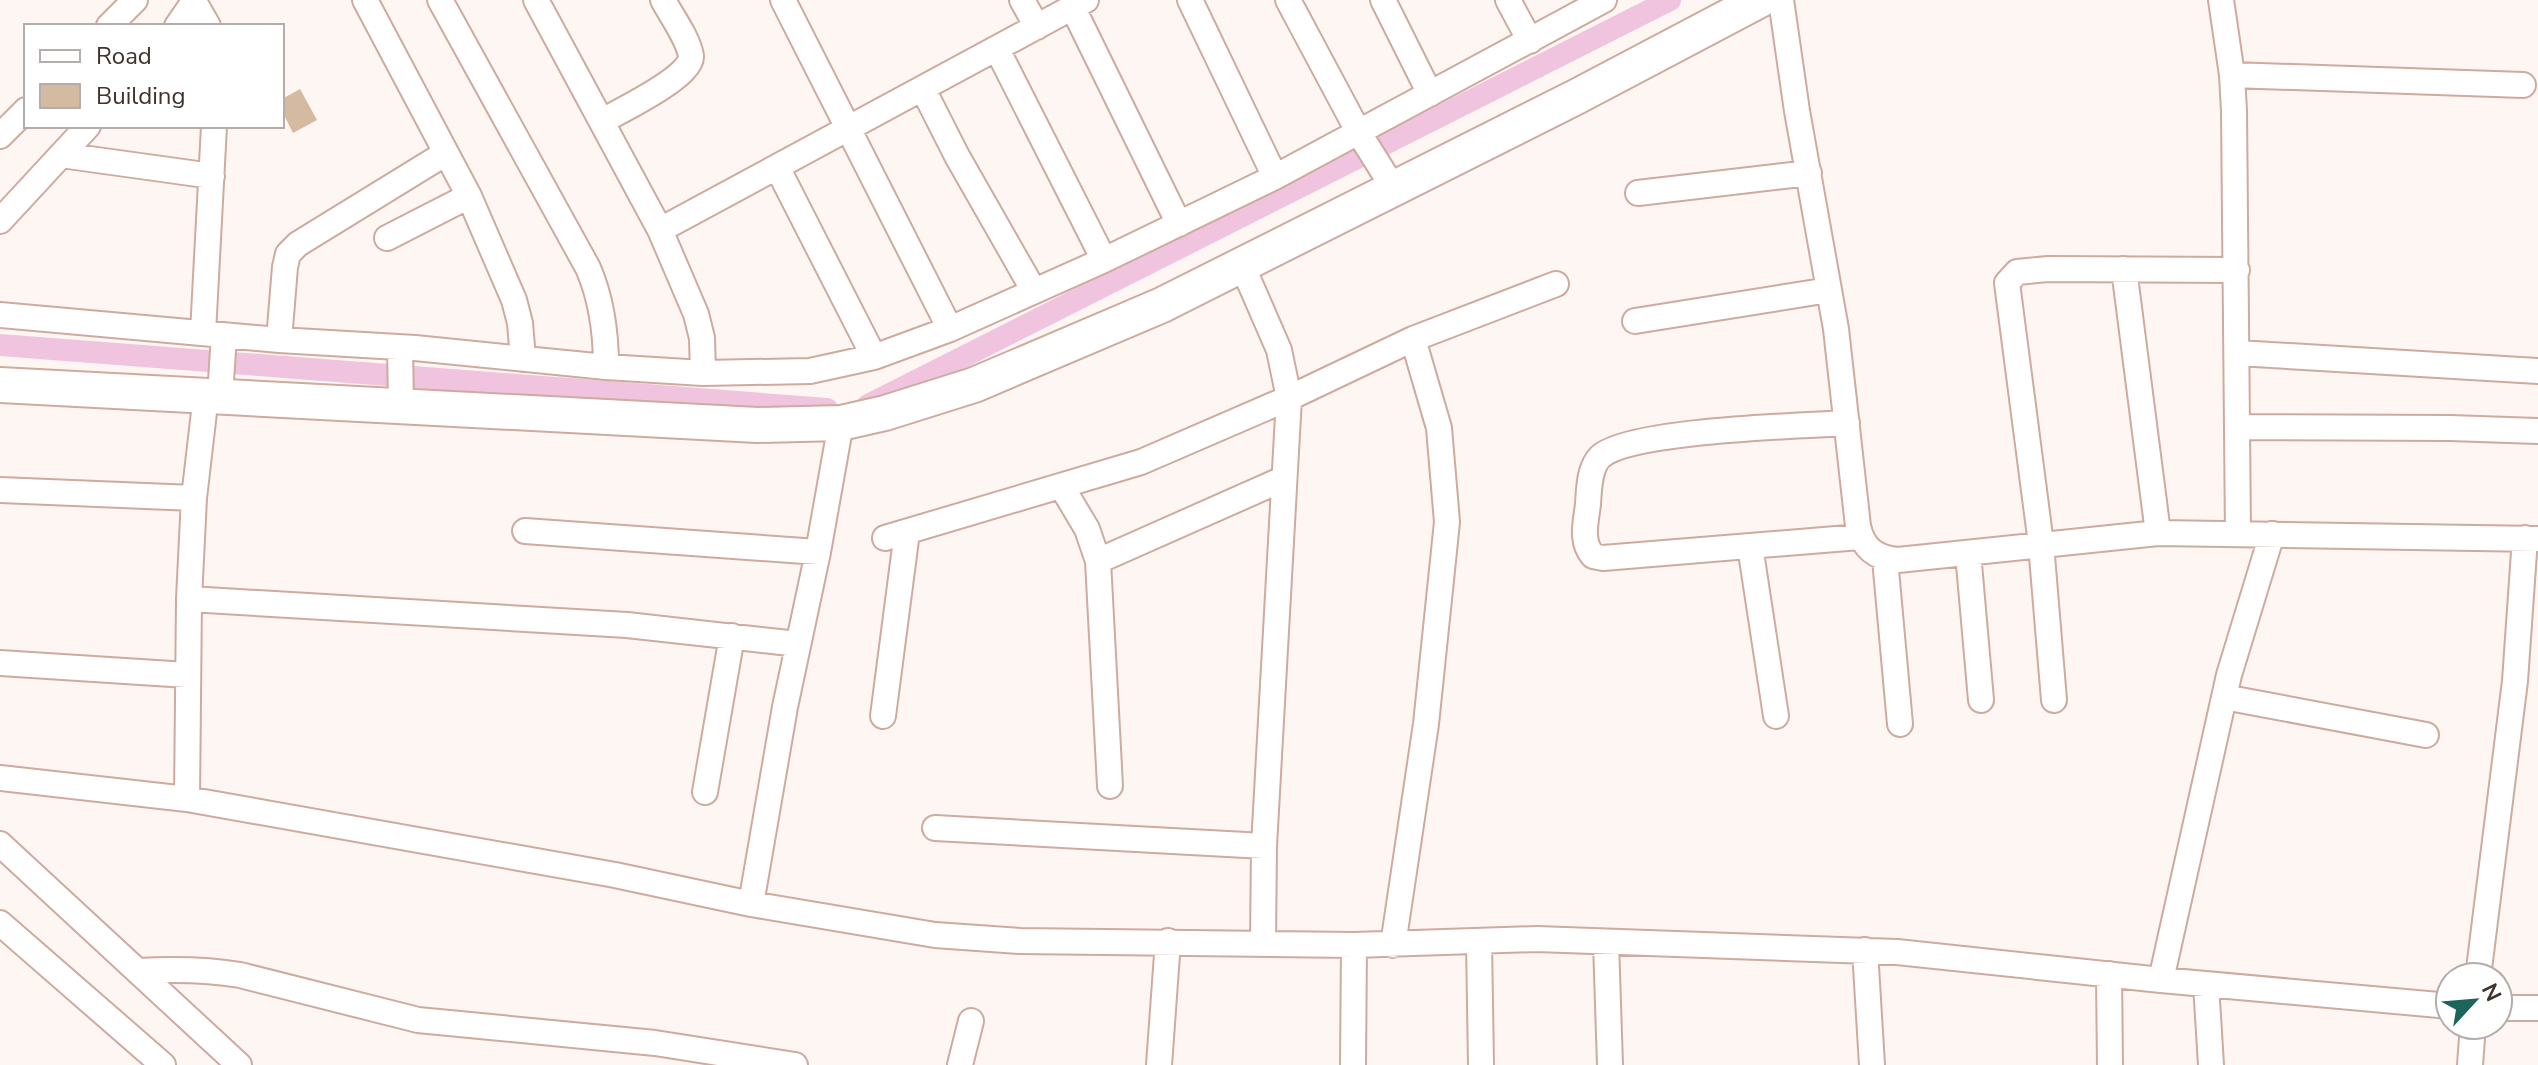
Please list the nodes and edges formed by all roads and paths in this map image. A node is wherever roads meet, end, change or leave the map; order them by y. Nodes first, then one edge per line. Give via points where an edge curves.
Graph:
1 (135, 0) edge
2 (365, 0) edge
3 (440, 0) edge
4 (536, 0) edge
5 (663, 0) edge
6 (783, 0) edge
7 (1022, 0) edge
8 (1190, 0) edge
9 (1288, 0) edge
10 (1383, 0) edge
11 (1508, 0) edge
12 (1760, 0) edge
13 (1781, 0) edge
14 (2221, 0) edge
15 (1601, 1) edge
16 (195, 2) edge
17 (1079, 4) edge
18 (111, 24) edge
19 (178, 24) edge
20 (207, 24) edge
21 (1037, 27) junction
22 (1530, 41) junction
23 (997, 49) junction
24 (2232, 75) junction
25 (2523, 85) dead end
26 (923, 89) junction
27 (1430, 94) junction
28 (24, 112) edge
29 (602, 121) junction
30 (86, 128) edge
31 (214, 128) edge
32 (850, 128) junction
33 (0, 136) edge
34 (1364, 141) junction
35 (446, 153) junction
36 (61, 155) junction
37 (777, 167) junction
38 (1809, 173) junction
39 (212, 176) junction
40 (1275, 177) junction
41 (1389, 180) junction
42 (1638, 193) dead end
43 (469, 196) junction
44 (0, 221) edge
45 (1179, 224) junction
46 (660, 230) junction
47 (387, 238) dead end
48 (1104, 260) junction
49 (1242, 265) junction
50 (2124, 269) junction
51 (2237, 270) junction
52 (1556, 284) dead end
53 (1829, 290) junction
54 (1034, 291) junction
55 (0, 315) edge
56 (1635, 321) dead end
57 (950, 329) junction
58 (1413, 339) junction
59 (279, 340) junction
60 (2238, 353) junction
61 (874, 357) junction
62 (523, 359) junction
63 (216, 364) junction
64 (606, 367) junction
65 (2538, 371) edge
66 (703, 373) junction
67 (401, 376) junction
68 (0, 385) edge
69 (1289, 398) junction
70 (841, 423) junction
71 (1847, 423) junction
72 (2238, 427) junction
73 (2538, 431) edge
74 (1283, 479) junction
75 (1062, 487) junction
76 (0, 490) edge
77 (194, 498) junction
78 (525, 531) dead end
79 (2158, 533) junction
80 (2238, 534) junction
81 (2272, 534) junction
82 (1860, 537) junction
83 (2531, 538) edge
84 (2041, 544) junction
85 (1750, 546) junction
86 (818, 552) junction
87 (1968, 553) junction
88 (1885, 559) junction
89 (1098, 561) junction
90 (189, 599) junction
91 (732, 636) junction
92 (798, 644) junction
93 (0, 663) edge
94 (187, 675) junction
95 (2526, 682) edge
96 (2224, 697) junction
97 (1981, 700) dead end
98 (2054, 700) dead end
99 (883, 716) dead end
100 (1776, 716) dead end
101 (1900, 724) dead end
102 (2426, 735) dead end
103 (0, 778) edge
104 (1110, 786) dead end
105 (705, 792) dead end
106 (187, 799) junction
107 (935, 828) dead end
108 (0, 844) edge
109 (1264, 846) junction
110 (751, 904) junction
111 (0, 923) edge
112 (1168, 941) junction
113 (1479, 941) junction
114 (1606, 942) junction
115 (1263, 944) junction
116 (1354, 945) junction
117 (1393, 945) junction
118 (1865, 950) junction
119 (2481, 961) edge
120 (138, 971) junction
121 (2109, 974) junction
122 (2161, 980) junction
123 (2206, 984) junction
124 (2434, 1005) edge
125 (2514, 1008) edge
126 (2538, 1008) edge
127 (971, 1021) dead end
128 (2472, 1041) edge
129 (137, 1054) edge
130 (163, 1065) edge
131 (239, 1065) edge
132 (795, 1065) edge
133 (960, 1065) edge
134 (1159, 1065) edge
135 (1353, 1065) edge
136 (1481, 1065) edge
137 (1610, 1065) edge
138 (1872, 1065) edge
139 (2110, 1065) edge
140 (2211, 1065) edge
141 (2470, 1065) edge

1 - 18 street
2 - 35 street
3 - 64 street via 588,268 601,303
4 - 29 street
5 - 29 street via 691,55 690,64 679,77
6 - 32 street
7 - 21 street
8 - 40 street
9 - 34 street
10 - 27 street
11 - 22 street
12 - 41 street
13 - 38 street
14 - 24 street
15 - 22 street
16 - 19 street
16 - 20 street
17 - 21 street
17 - 45 street
21 - 23 street
22 - 27 street
23 - 26 street
23 - 48 street
24 - 25 street
24 - 51 street
26 - 32 street
26 - 54 street
27 - 34 street
28 - 33 street
29 - 46 street
30 - 36 street
31 - 39 street
32 - 37 street
32 - 57 street
34 - 40 street
34 - 41 street
35 - 43 street
35 - 59 street via 288,254
36 - 39 street
36 - 44 street
37 - 46 street
37 - 61 street
38 - 42 street
38 - 53 street
39 - 63 street
40 - 45 street
41 - 49 street
43 - 47 street
43 - 62 street via 514,300
45 - 48 street
46 - 66 street via 696,314
48 - 54 street
49 - 69 street via 1279,350
49 - 70 street via 974,385
50 - 51 street
50 - 79 street
50 - 84 street via 2023,271 2007,283
51 - 60 street
52 - 58 street
53 - 56 street
53 - 71 street
54 - 57 street
55 - 63 street
57 - 61 street
58 - 69 street
58 - 117 street via 1439,428 1447,522 1426,724
59 - 63 street
59 - 67 street
60 - 65 street
60 - 72 street
61 - 66 street via 810,371
62 - 64 street
62 - 67 street
63 - 67 street
63 - 68 street
63 - 77 street
64 - 66 street
67 - 70 street via 757,425
69 - 74 street
69 - 75 street via 1141,462
70 - 86 street
71 - 82 street
71 - 85 street via 1679,434 1609,451 1595,462 1584,539 1593,556
72 - 73 street
72 - 80 street
74 - 89 street
74 - 109 street
75 - 89 street via 1087,529
75 - 99 street via 896,535
76 - 77 street
77 - 90 street
78 - 86 street
79 - 80 street
79 - 84 street
80 - 81 street
81 - 83 street
81 - 96 street
82 - 85 street
82 - 88 street
83 - 95 street
84 - 87 street
84 - 98 street
85 - 100 street
86 - 92 street
87 - 88 street
87 - 97 street
88 - 101 street
89 - 104 street
90 - 91 street
90 - 94 street
91 - 92 street
91 - 105 street
92 - 110 street
93 - 94 street
94 - 106 street
95 - 119 street
96 - 102 street
96 - 122 street
103 - 106 street
106 - 110 street
107 - 109 street
108 - 120 street
109 - 115 street
110 - 112 street via 935,935
111 - 129 street
112 - 115 street
112 - 134 street
113 - 114 street
113 - 117 street
113 - 136 street
114 - 118 street
114 - 137 street
115 - 116 street
116 - 117 street
116 - 135 street
118 - 121 street
118 - 138 street
120 - 131 street
120 - 132 street via 213,971 418,1020 655,1043
121 - 122 street
121 - 139 street
122 - 123 street
123 - 124 street
123 - 140 street
125 - 126 street
127 - 133 street
128 - 141 street
129 - 130 street

